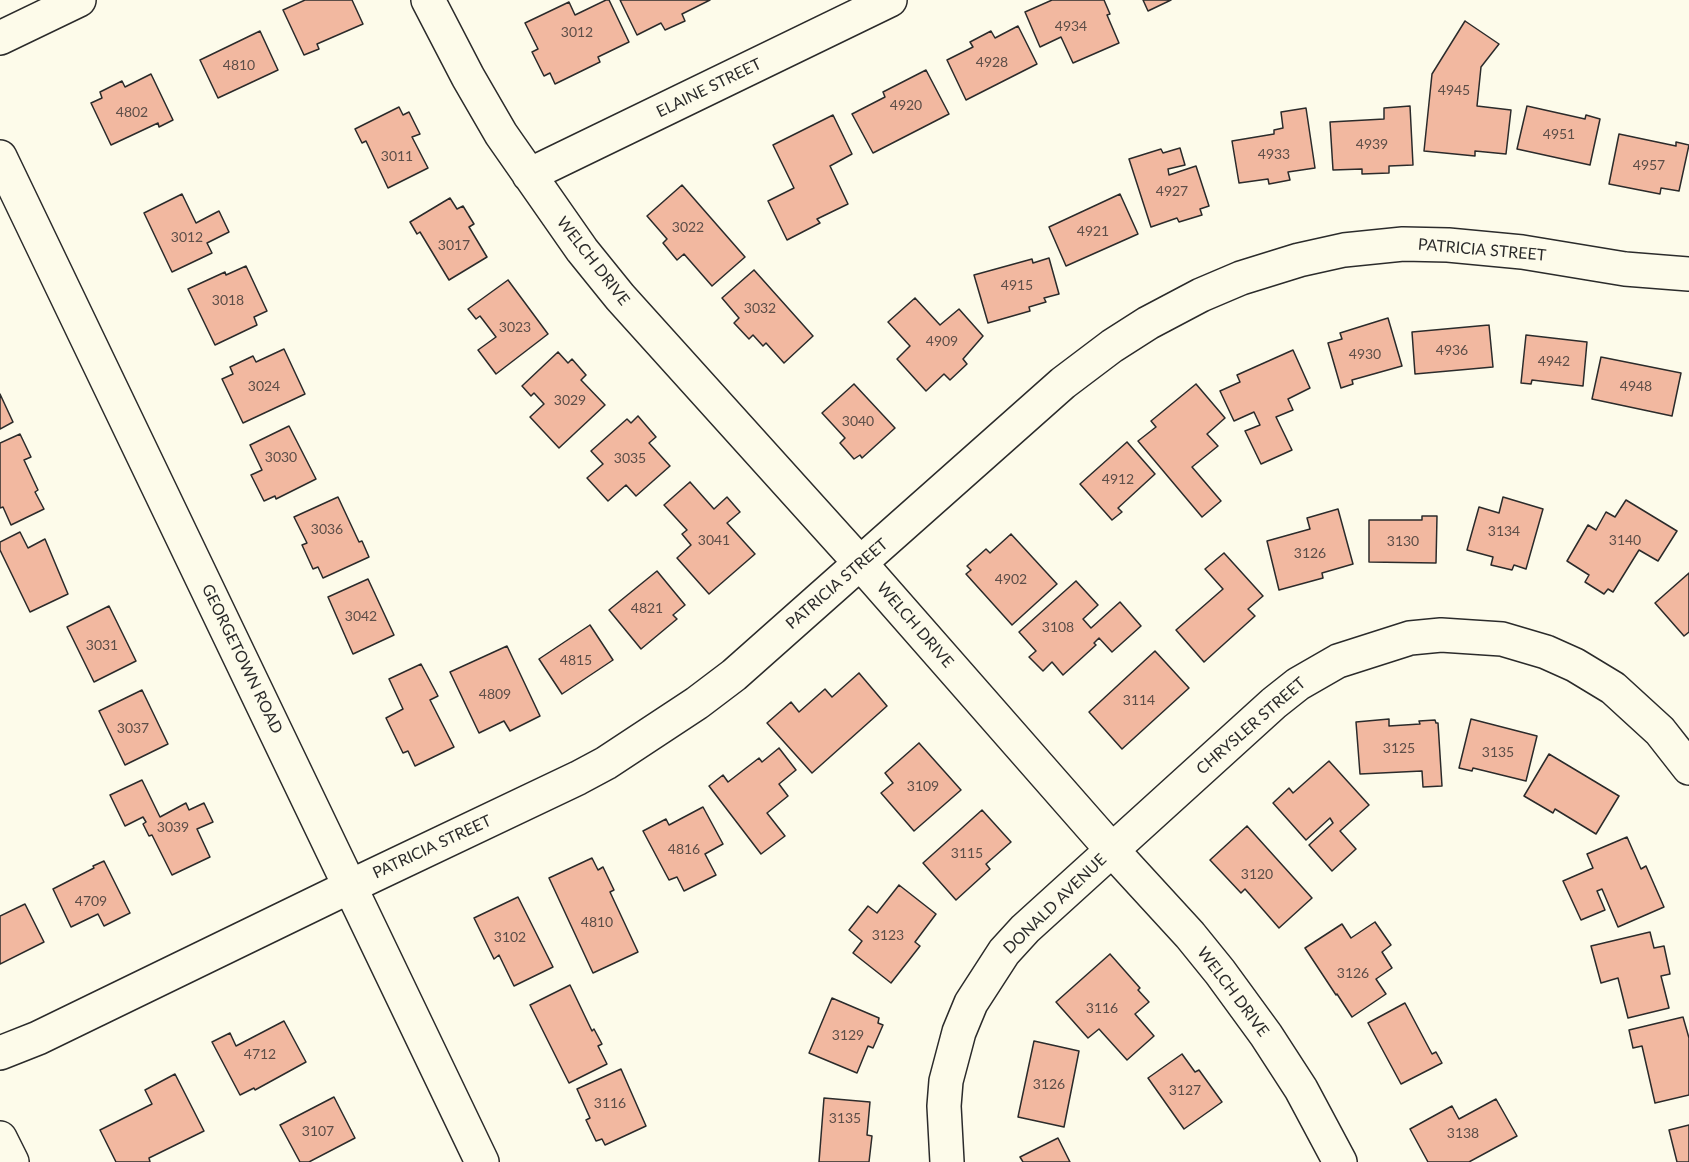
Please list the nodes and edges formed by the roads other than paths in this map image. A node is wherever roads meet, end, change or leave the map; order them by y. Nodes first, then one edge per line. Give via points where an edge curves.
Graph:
1 (79, 0) edge
2 (428, 0) edge
3 (890, 0) edge
4 (0, 38) edge
5 (0, 157) edge
6 (529, 176) junction
7 (1689, 274) edge
8 (861, 564) junction
9 (1689, 768) edge
10 (1112, 850) junction
11 (351, 886) junction
12 (0, 1053) edge
13 (0, 1138) edge
14 (12, 1162) edge
15 (482, 1162) edge
16 (947, 1162) edge
17 (1340, 1162) edge

1 - 4 street
2 - 6 street, WELCH DRIVE via 484,105
3 - 6 street, ELAINE STREET
5 - 11 street, GEORGETOWN ROAD
6 - 8 street, WELCH DRIVE via 620,297
7 - 8 street, PATRICIA STREET via 1625,269 1522,252 1403,244 1344,250 1241,278 1161,316 1086,365
8 - 10 street, WELCH DRIVE
8 - 11 street, PATRICIA STREET via 709,695 606,763
9 - 10 street, CHRYSLER STREET via 1650,720 1613,688 1555,656 1502,639 1441,635 1410,638 1338,661 1298,684
10 - 16 street, DONALD AVENUE via 1014,940 970,1003 946,1081
10 - 17 street, WELCH DRIVE via 1190,935 1249,1010 1301,1089
11 - 12 street, PATRICIA STREET
11 - 15 street, GEORGETOWN ROAD
13 - 14 street

